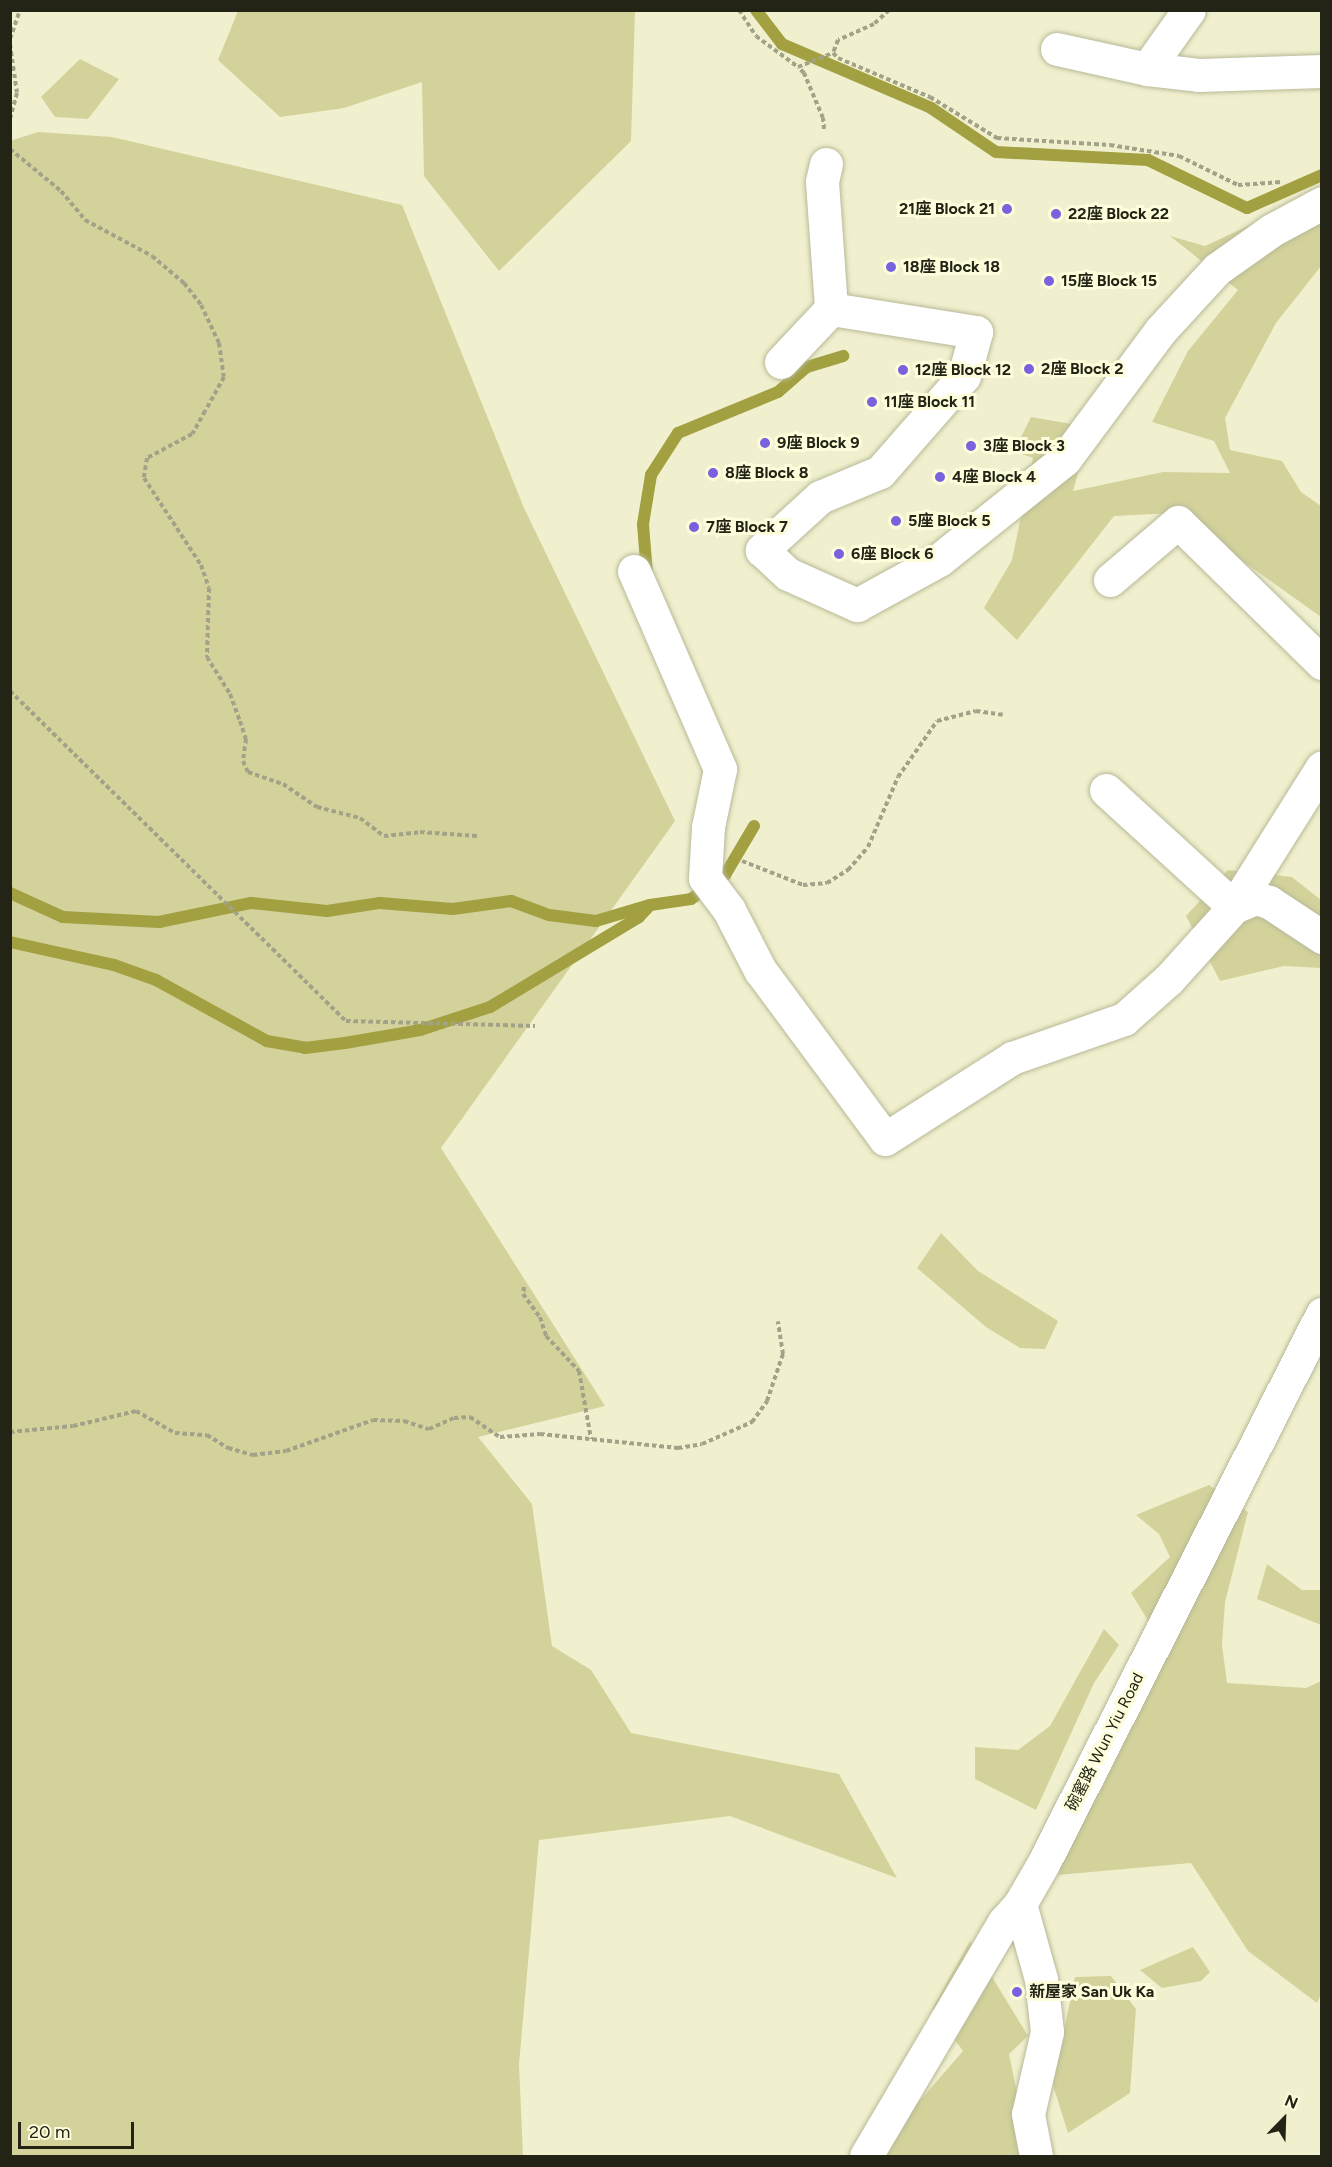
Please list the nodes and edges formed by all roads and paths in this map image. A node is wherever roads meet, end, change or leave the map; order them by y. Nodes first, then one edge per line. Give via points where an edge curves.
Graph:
1 (20, 10) edge
2 (739, 10) edge
3 (889, 10) edge
4 (1189, 10) edge
5 (10, 39) edge
6 (10, 44) edge
7 (1057, 49) dead end
8 (833, 53) junction
9 (798, 67) junction
10 (1147, 69) junction
11 (1322, 71) edge
12 (10, 91) edge
13 (17, 93) junction
14 (10, 119) edge
15 (10, 149) edge
16 (826, 164) joint
17 (1285, 181) dead end
18 (1322, 203) edge
19 (831, 309) junction
20 (781, 362) dead end
21 (634, 571) dead end
22 (1110, 580) dead end
23 (1322, 663) edge
24 (10, 691) edge
25 (1003, 715) dead end
26 (1322, 767) edge
27 (1106, 790) dead end
28 (477, 836) dead end
29 (744, 862) dead end
30 (1234, 907) junction
31 (1322, 937) edge
32 (535, 1026) dead end
33 (524, 1287) dead end
34 (1322, 1314) edge
35 (778, 1321) dead end
36 (10, 1432) edge
37 (591, 1439) junction
38 (1020, 1904) junction
39 (866, 2157) edge
40 (1036, 2157) edge

1 - 5 path
2 - 9 path via 756,36
3 - 8 path via 874,24 838,40
4 - 10 street
6 - 13 path
7 - 10 street
8 - 9 path
8 - 17 path via 930,97 997,138 1110,145 1179,156 1238,185
9 - 16 path via 824,118
10 - 11 street via 1251,76
12 - 13 path
13 - 14 path
15 - 28 path via 61,192 85,220 152,256 184,283 201,305 219,343 224,377 206,411 192,434 147,458 144,478 201,565 209,588 207,657 230,694 240,721 246,739 243,761 248,772 283,784 317,807 360,818 384,836 420,832
16 - 19 street via 822,182
18 - 19 street via 1272,230 1217,269 1160,331 1065,459 939,561 857,605 788,574 762,550 820,497 880,472 964,376 976,332
19 - 20 street
21 - 30 street via 720,769 708,827 705,878 729,910 760,970 885,1139 1012,1058 1125,1019
22 - 23 street via 1178,522
24 - 32 path via 346,1021
25 - 29 path via 976,711 937,721 898,777 868,847 848,870 827,883 803,885
26 - 30 street
27 - 30 street
30 - 31 street via 1255,898 1269,902
33 - 37 path via 523,1294 540,1317 546,1336 579,1371
34 - 38 street, 碗窰路 Wun Yiu Road
35 - 37 path via 783,1345 776,1378 752,1422 740,1431 678,1448
36 - 37 path via 73,1426 136,1411 174,1433 207,1435 228,1448 253,1455 286,1451 388,1418 429,1429 454,1418 470,1417 500,1437 540,1434
38 - 39 street, 碗窰路 Wun Yiu Road via 1004,1922
38 - 40 street via 1041,1979 1047,2032 1028,2114

